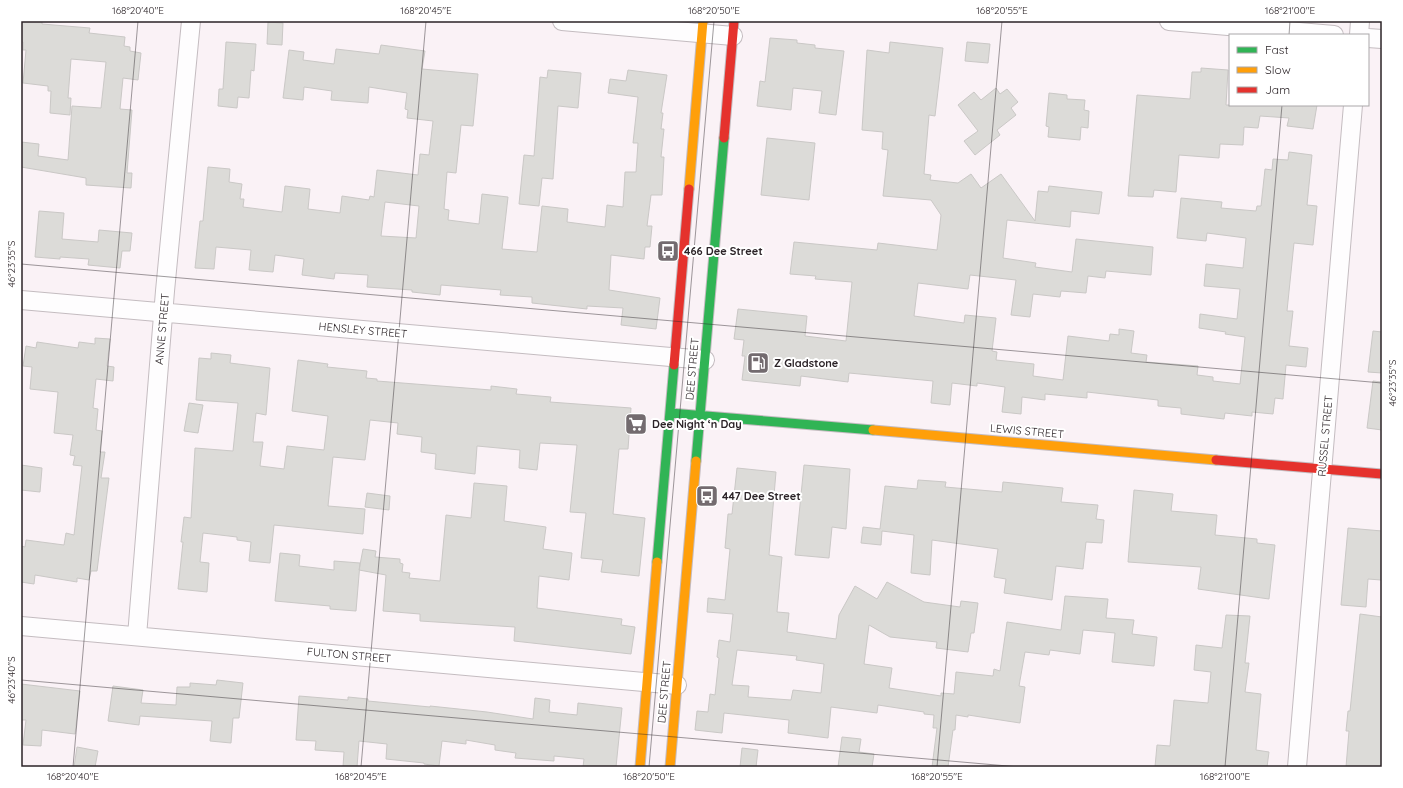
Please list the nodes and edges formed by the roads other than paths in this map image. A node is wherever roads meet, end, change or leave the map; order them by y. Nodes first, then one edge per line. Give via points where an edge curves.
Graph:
1 (190, 21) edge
2 (562, 21) edge
3 (1169, 21) edge
4 (1360, 21) edge
5 (703, 27) edge
6 (733, 28) edge
7 (1322, 34) edge
8 (1359, 34) edge
9 (1369, 38) edge
10 (1382, 39) edge
11 (1353, 106) edge
12 (21, 300) edge
13 (164, 313) junction
14 (674, 358) junction
15 (705, 360) junction
16 (670, 413) junction
17 (700, 415) junction
18 (1322, 469) junction
19 (1382, 474) edge
20 (21, 626) edge
21 (136, 636) junction
22 (647, 682) junction
23 (677, 685) junction
24 (640, 767) edge
25 (670, 767) edge
26 (1297, 767) edge

1 - 13 street, ANNE STREET
2 - 5 street
3 - 7 street
4 - 8 street
5 - 6 street
5 - 14 main road, DEE STREET
6 - 15 main road, DEE STREET
9 - 10 street
11 - 18 street, RUSSEL STREET
12 - 13 street, HENSLEY STREET
13 - 14 street, HENSLEY STREET
13 - 21 street, ANNE STREET
14 - 15 street, HENSLEY STREET
14 - 16 main road, DEE STREET
15 - 17 main road, DEE STREET
16 - 17 main road, LEWIS STREET
16 - 22 main road, DEE STREET
17 - 18 main road, LEWIS STREET
17 - 23 main road, DEE STREET
18 - 19 main road, LEWIS STREET
18 - 26 street, RUSSEL STREET
20 - 21 street, FULTON STREET
21 - 22 street, FULTON STREET
22 - 23 street, FULTON STREET
22 - 24 main road, DEE STREET
23 - 25 main road, DEE STREET

